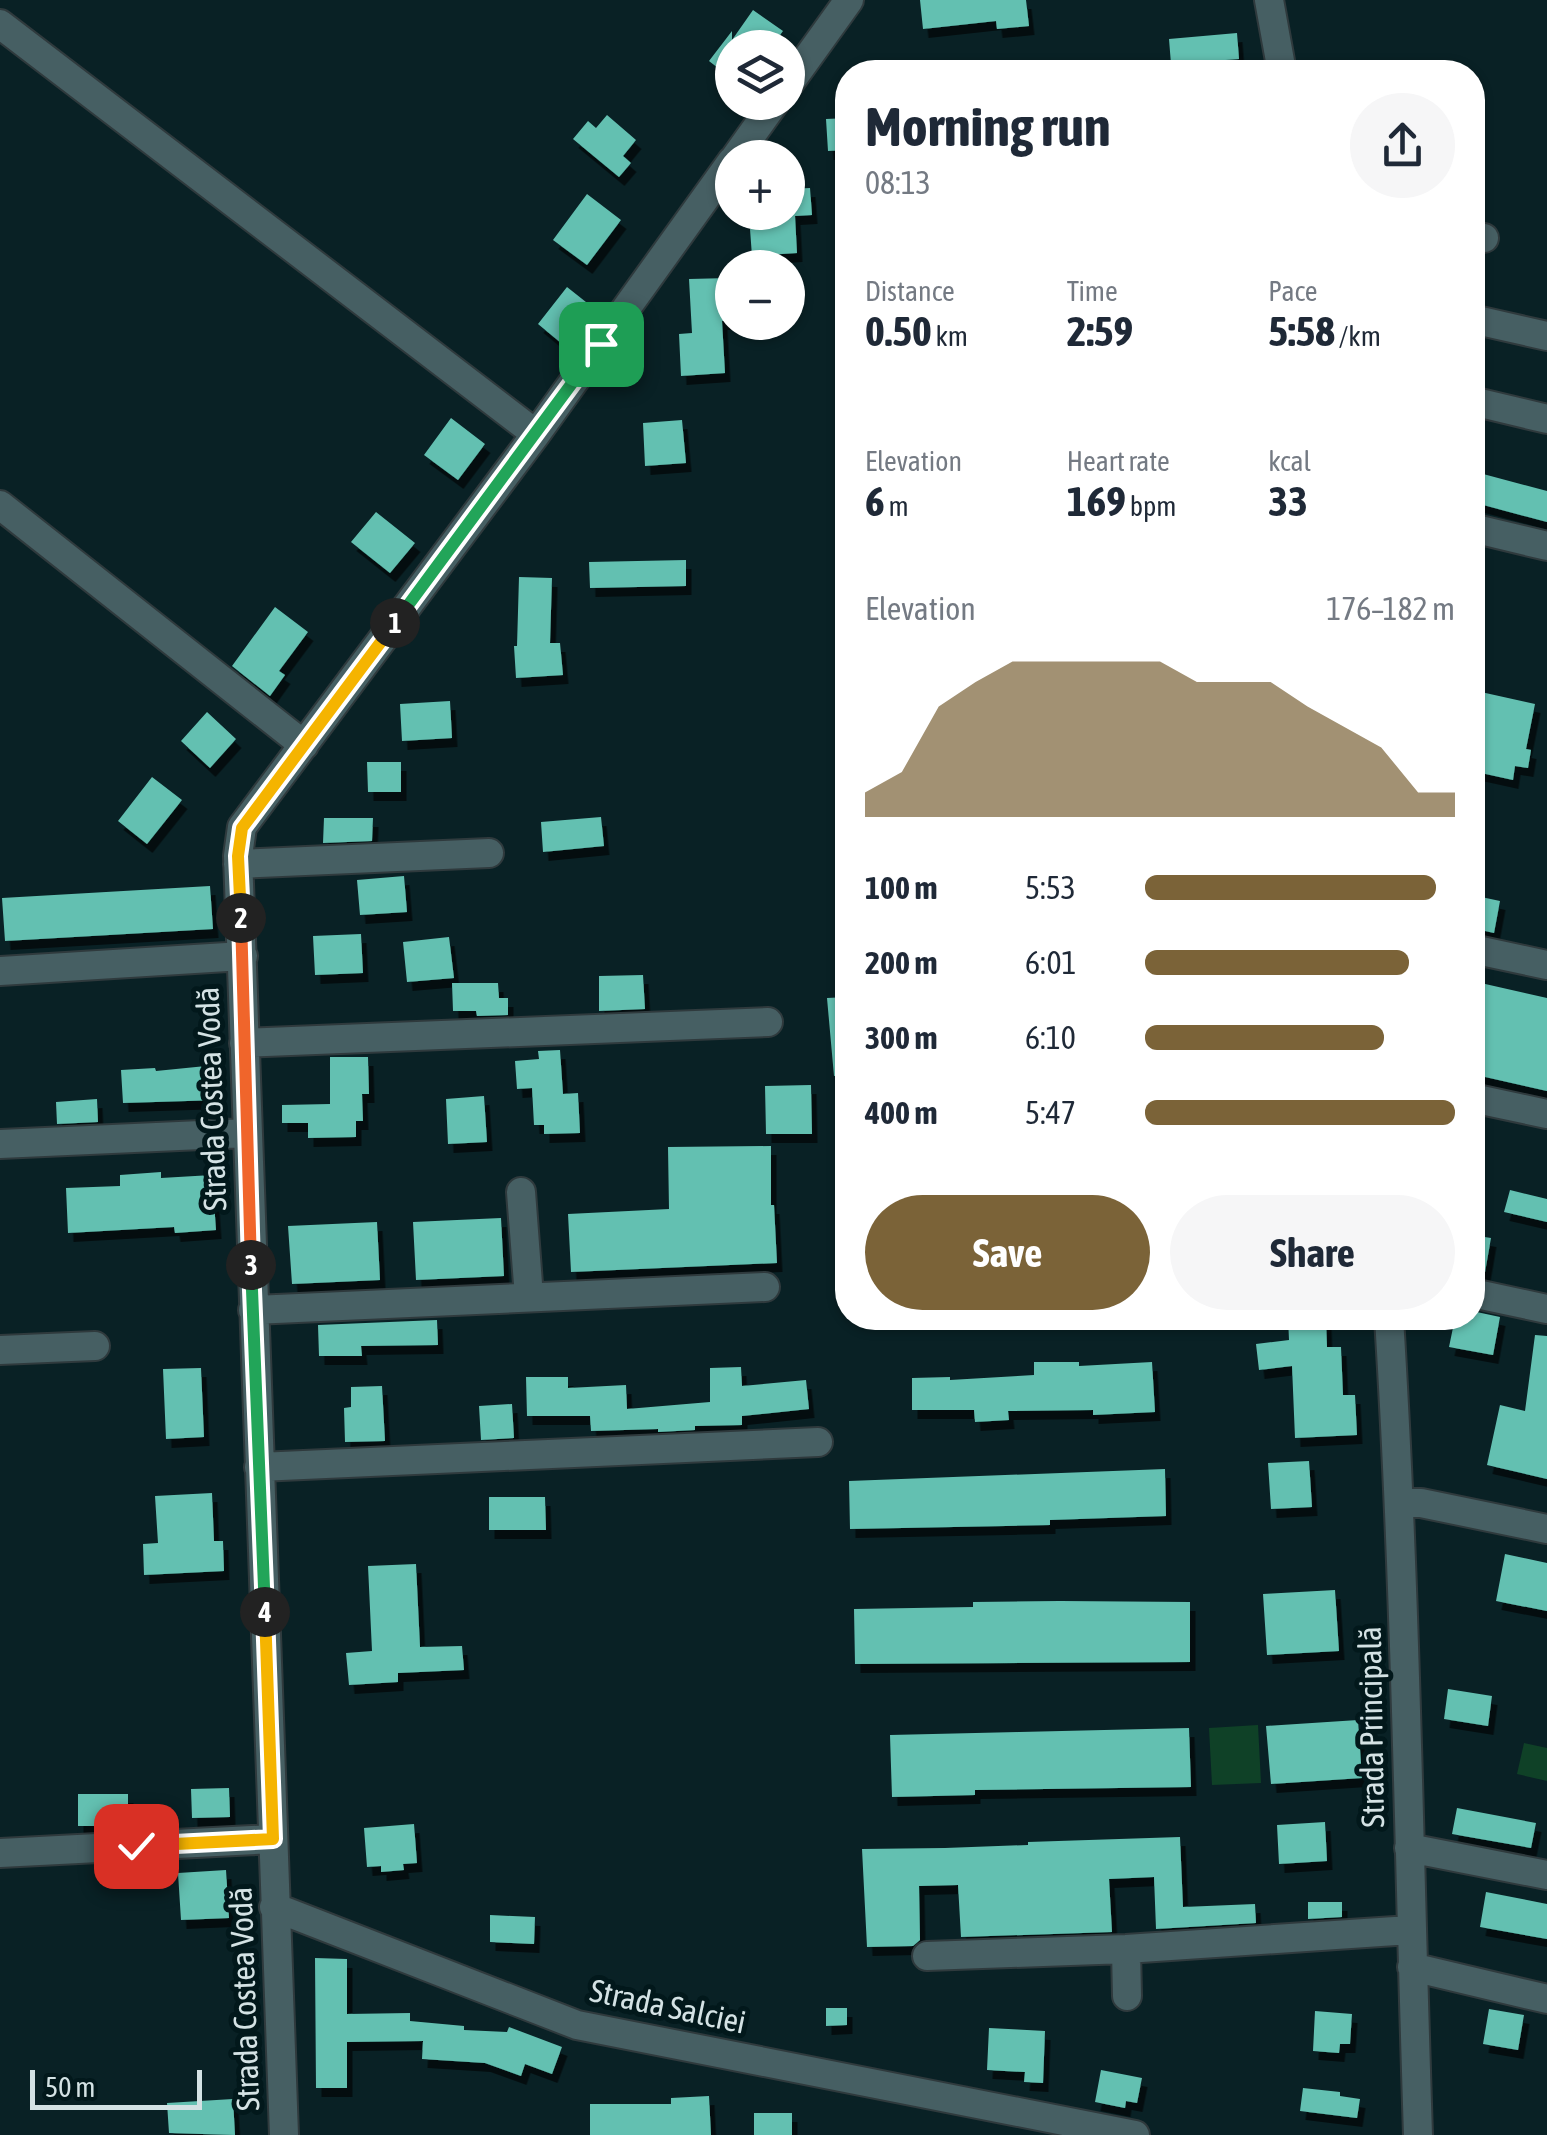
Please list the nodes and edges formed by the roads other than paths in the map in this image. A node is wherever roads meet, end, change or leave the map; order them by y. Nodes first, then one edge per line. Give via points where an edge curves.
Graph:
1 (849, 0) edge
2 (1269, 0) edge
3 (0, 24) edge
4 (1280, 60) edge
5 (805, 61) edge
6 (715, 186) edge
7 (1485, 321) edge
8 (1547, 336) edge
9 (1485, 404) edge
10 (1547, 419) edge
11 (536, 434) junction
12 (0, 505) edge
13 (1485, 531) edge
14 (1547, 546) edge
15 (304, 744) junction
16 (489, 853) dead end
17 (238, 864) junction
18 (1485, 952) edge
19 (242, 956) junction
20 (1547, 965) edge
21 (0, 971) edge
22 (768, 1022) dead end
23 (244, 1042) junction
24 (1485, 1101) edge
25 (1547, 1114) edge
26 (246, 1133) junction
27 (0, 1144) edge
28 (521, 1192) dead end
29 (765, 1287) dead end
30 (1485, 1296) edge
31 (529, 1297) junction
32 (1547, 1309) edge
33 (253, 1310) junction
34 (1390, 1330) edge
35 (95, 1346) dead end
36 (0, 1350) edge
37 (818, 1442) dead end
38 (259, 1467) junction
39 (1401, 1503) junction
40 (1547, 1529) edge
41 (273, 1839) junction
42 (1409, 1848) junction
43 (0, 1853) edge
44 (1547, 1875) edge
45 (274, 1907) junction
46 (1410, 1930) junction
47 (1126, 1949) junction
48 (927, 1956) dead end
49 (1412, 1967) junction
50 (1127, 1996) dead end
51 (1547, 1999) edge
52 (1063, 2129) edge
53 (284, 2135) edge
54 (1135, 2135) edge
55 (1418, 2135) edge

1 - 5 street
2 - 4 street
3 - 11 street
6 - 11 street, Strada Costea Vodă
7 - 8 street
9 - 10 street
11 - 15 street, Strada Costea Vodă
12 - 15 street
13 - 14 street
15 - 17 street, Strada Costea Vodă via 242,828
16 - 17 street
17 - 19 street, Strada Costea Vodă
18 - 20 street
19 - 21 street
19 - 23 street, Strada Costea Vodă
22 - 23 street
23 - 26 street, Strada Costea Vodă
24 - 25 street
26 - 27 street
26 - 33 street, Strada Costea Vodă
28 - 31 street
29 - 31 street
30 - 32 street
31 - 33 street
33 - 38 street, Strada Costea Vodă
34 - 39 street, Strada Principală
35 - 36 street
37 - 38 street
38 - 41 street, Strada Costea Vodă
39 - 40 street
39 - 42 street, Strada Principală
41 - 43 street
41 - 45 street, Strada Costea Vodă
42 - 44 street
42 - 46 street, Strada Principală
45 - 52 street, Strada Salciei via 577,2024
45 - 53 street, Strada Costea Vodă
46 - 47 street
46 - 49 street, Strada Principală
47 - 48 street
47 - 50 street
49 - 51 street
49 - 55 street, Strada Principală
52 - 54 street, Strada Salciei

